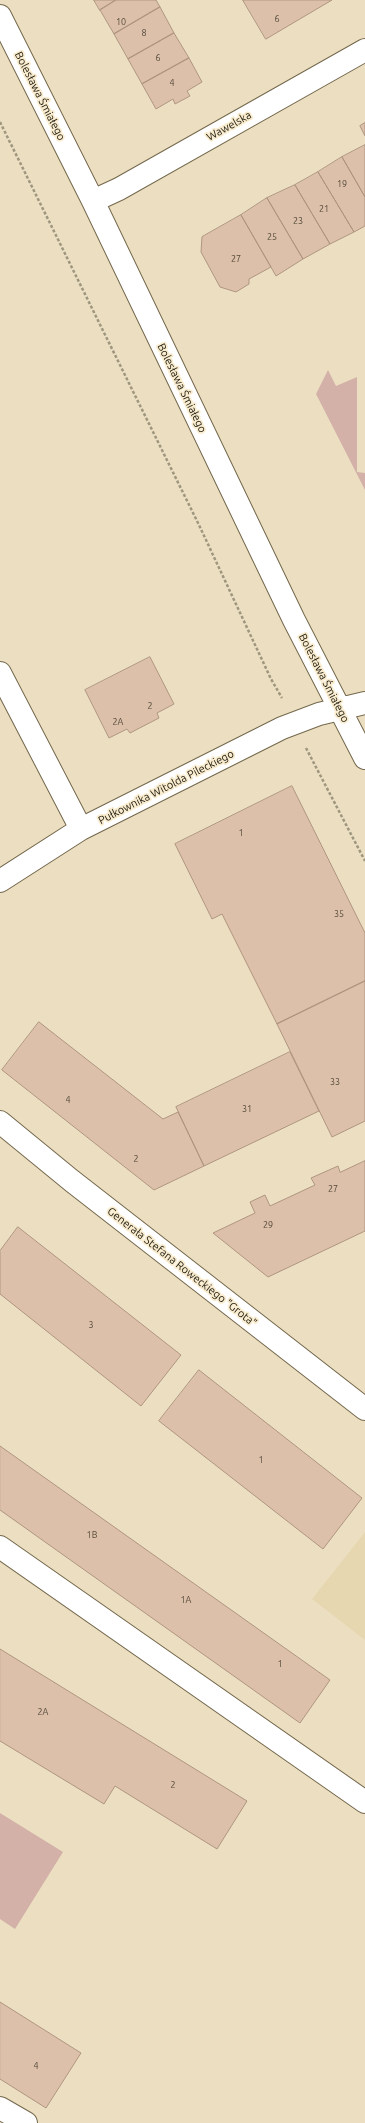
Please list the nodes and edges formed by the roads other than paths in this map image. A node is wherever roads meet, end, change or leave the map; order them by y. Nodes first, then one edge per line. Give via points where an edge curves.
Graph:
1 (0, 16) edge
2 (365, 50) edge
3 (93, 201) junction
4 (0, 673) edge
5 (365, 703) edge
6 (340, 709) junction
7 (365, 758) edge
8 (81, 829) junction
9 (0, 881) edge
10 (0, 1122) edge
11 (365, 1409) edge
12 (0, 1547) edge
13 (365, 1802) edge
14 (0, 2108) edge
15 (26, 2123) edge

1 - 3 street, Bolesława Śmiałego
2 - 3 street, Wawelska via 119,189
3 - 6 street, Bolesława Śmiałego via 256,542
4 - 8 street
5 - 6 street, Pułkownika Witolda Pileckiego
6 - 7 street, Bolesława Śmiałego
6 - 8 street, Pułkownika Witolda Pileckiego via 294,723
8 - 9 street, Pułkownika Witolda Pileckiego
10 - 11 street, Generała Stefana Roweckiego "Grota" via 84,1191
12 - 13 street
14 - 15 street

